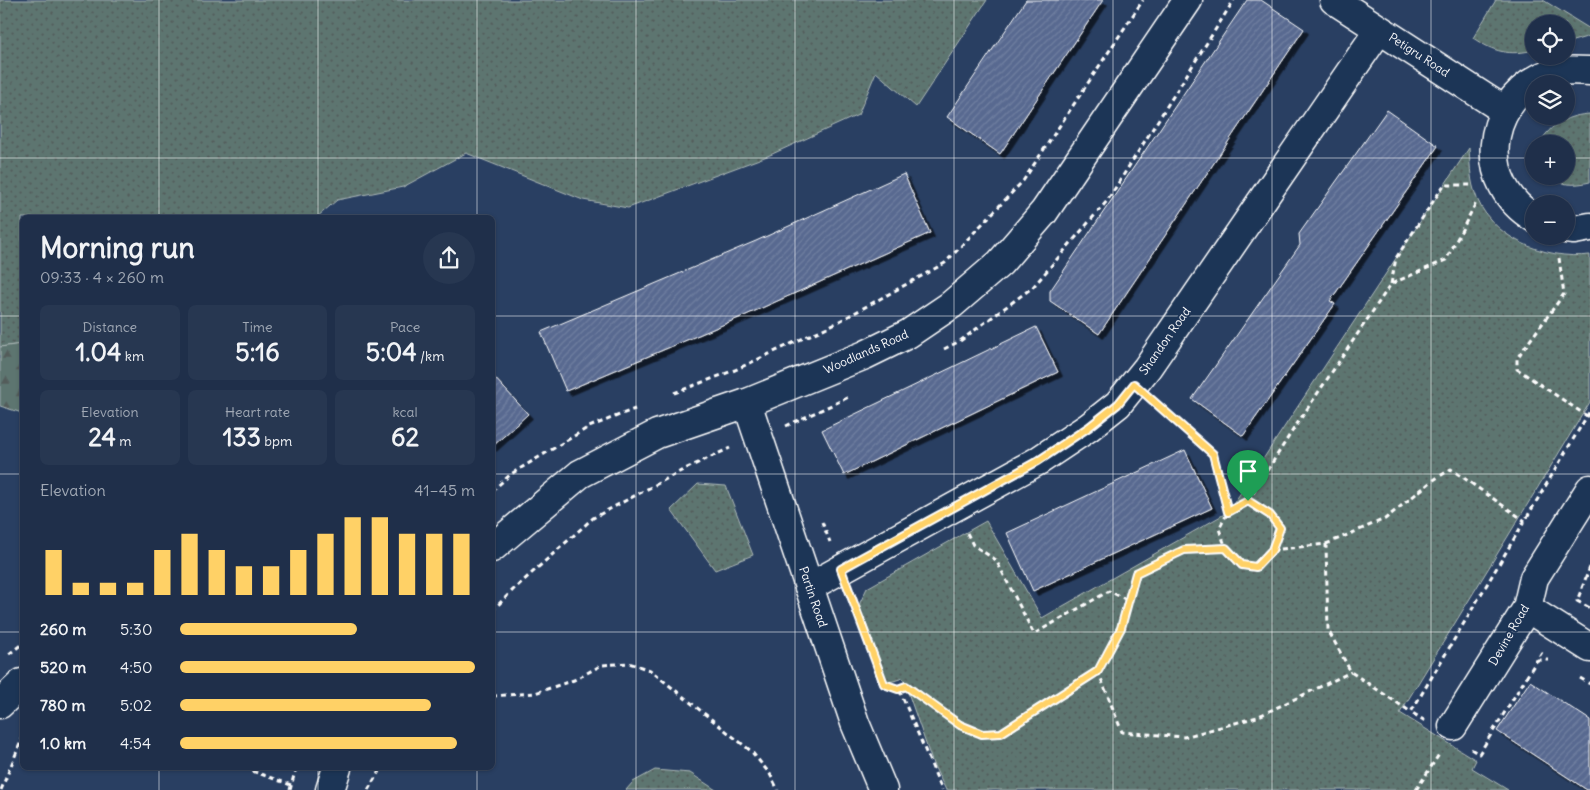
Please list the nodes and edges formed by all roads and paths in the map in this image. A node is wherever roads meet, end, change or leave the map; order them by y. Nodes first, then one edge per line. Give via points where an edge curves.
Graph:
1 (1143, 0) edge
2 (1188, 0) edge
3 (1334, 0) edge
4 (1379, 30) junction
5 (1590, 71) edge
6 (1504, 110) junction
7 (1477, 186) dead end
8 (1481, 194) dead end
9 (1525, 212) edge
10 (1590, 227) edge
11 (1575, 230) edge
12 (1562, 245) edge
13 (1391, 284) junction
14 (1134, 384) junction
15 (671, 395) dead end
16 (747, 402) junction
17 (644, 405) dead end
18 (1587, 416) dead end
19 (735, 445) dead end
20 (495, 488) edge
21 (1590, 490) edge
22 (1248, 501) junction
23 (953, 508) junction
24 (1228, 512) junction
25 (819, 516) dead end
26 (1525, 521) dead end
27 (1326, 544) junction
28 (495, 545) edge
29 (1226, 548) junction
30 (1272, 550) junction
31 (1590, 567) edge
32 (841, 569) junction
33 (810, 587) junction
34 (1129, 601) junction
35 (495, 608) edge
36 (1528, 608) junction
37 (1590, 608) edge
38 (1590, 648) edge
39 (1098, 671) junction
40 (1351, 672) junction
41 (20, 685) edge
42 (898, 689) junction
43 (495, 696) edge
44 (0, 704) edge
45 (1411, 712) dead end
46 (1453, 726) joint
47 (20, 744) edge
48 (249, 770) edge
49 (295, 770) edge
50 (336, 770) edge
51 (380, 770) edge
52 (290, 785) junction
53 (2, 790) edge
54 (290, 790) edge
55 (330, 790) edge
56 (368, 790) edge
57 (778, 790) edge
58 (883, 790) edge
59 (942, 790) edge
60 (1416, 790) edge

1 - 15 path via 1023,181 945,263 838,322 735,370
2 - 16 street, Woodlands Road via 1044,212 1000,263 951,305 908,334 865,355
3 - 4 street, Petigru Road
4 - 6 street, Petigru Road
4 - 14 street, Shandon Road
5 - 6 street via 1568,69 1542,76 1520,90
6 - 9 street via 1495,136 1495,164 1505,190
7 - 13 path via 1444,185 1396,258
8 - 13 path via 1446,260
10 - 11 street
12 - 18 path via 1564,294 1517,358 1517,369
13 - 22 path
14 - 23 street, Shandon Road via 1118,404 1089,427 1038,461
14 - 24 path via 1213,454
16 - 28 street, Woodlands Road via 657,434 580,474
16 - 33 street, Partin Road
17 - 20 path via 589,427 511,474
19 - 35 path via 593,518
21 - 36 street, Devine Road via 1534,578
22 - 24 path
22 - 30 path via 1270,515 1280,528
23 - 32 street, Shandon Road
23 - 34 path via 973,545 996,560 1034,634 1109,591
24 - 29 path via 1219,529
25 - 32 path
26 - 27 path via 1451,469 1432,480 1384,519
27 - 30 path
27 - 40 path via 1328,630
29 - 30 path via 1242,565 1256,567
29 - 34 path via 1184,550 1136,573
31 - 37 path via 1577,601
32 - 33 street, Shandon Road
32 - 42 path via 884,684
33 - 58 street, Partin Road via 855,723
34 - 39 path via 1121,628
36 - 38 street
36 - 46 street, Devine Road
39 - 40 path via 1122,732 1184,737 1257,717
39 - 42 path via 1001,733 982,734 960,725 906,686
40 - 45 path
41 - 44 street
42 - 59 path
43 - 57 path via 534,693 574,680 602,665 629,663 650,670 751,750
46 - 60 path via 1450,737
47 - 53 path
48 - 52 path
49 - 52 path
50 - 55 street
51 - 56 path
52 - 54 path

